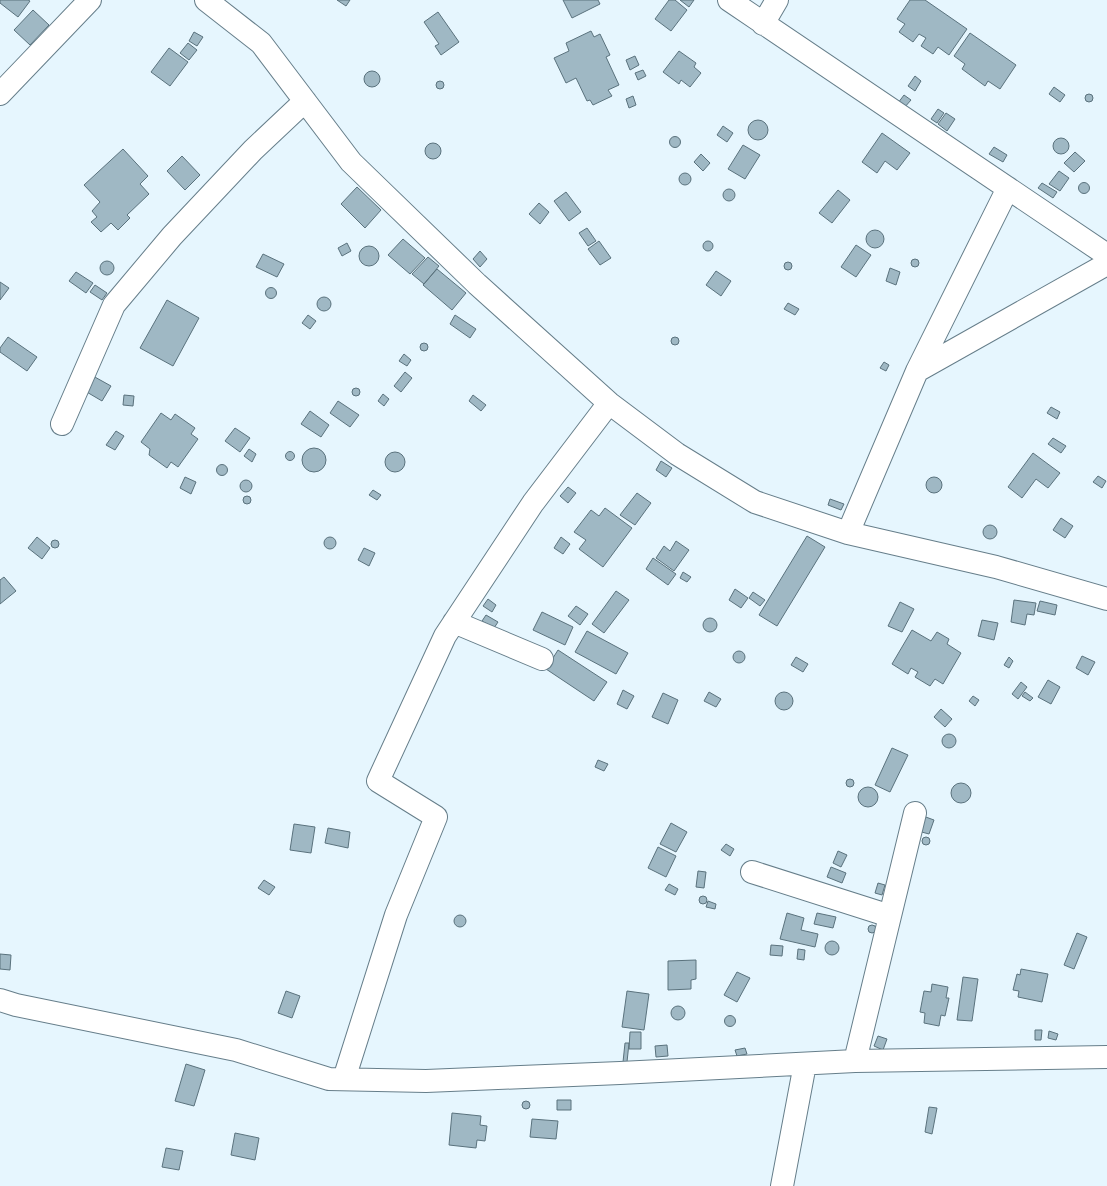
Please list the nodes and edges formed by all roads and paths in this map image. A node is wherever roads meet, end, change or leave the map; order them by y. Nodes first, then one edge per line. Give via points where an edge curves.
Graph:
1 (90, 0) edge
2 (206, 0) edge
3 (729, 0) edge
4 (777, 0) edge
5 (763, 24) junction
6 (0, 94) edge
7 (305, 101) junction
8 (1008, 188) junction
9 (1107, 255) edge
10 (1107, 264) edge
11 (917, 371) junction
12 (610, 403) junction
13 (62, 424) dead end
14 (848, 533) junction
15 (1107, 599) edge
16 (454, 622) junction
17 (542, 659) dead end
18 (915, 813) dead end
19 (752, 872) dead end
20 (890, 916) junction
21 (0, 1000) edge
22 (1107, 1057) edge
23 (855, 1061) junction
24 (805, 1064) junction
25 (344, 1079) junction
26 (782, 1186) edge

1 - 6 street
2 - 7 street via 261,43
3 - 5 street
4 - 5 street
5 - 8 street
7 - 12 street via 351,162 477,284
7 - 13 street via 253,150 178,230 114,305
8 - 9 street
8 - 11 street
10 - 11 street
11 - 14 street
12 - 14 street via 677,454 755,502
12 - 16 street via 533,503
14 - 15 street via 996,567
16 - 17 street
16 - 25 street via 445,636 378,781 436,817 396,915
18 - 20 street
19 - 20 street
20 - 23 street
21 - 25 street via 236,1050 329,1079
22 - 23 street
23 - 24 street
24 - 25 street via 426,1081
24 - 26 street

